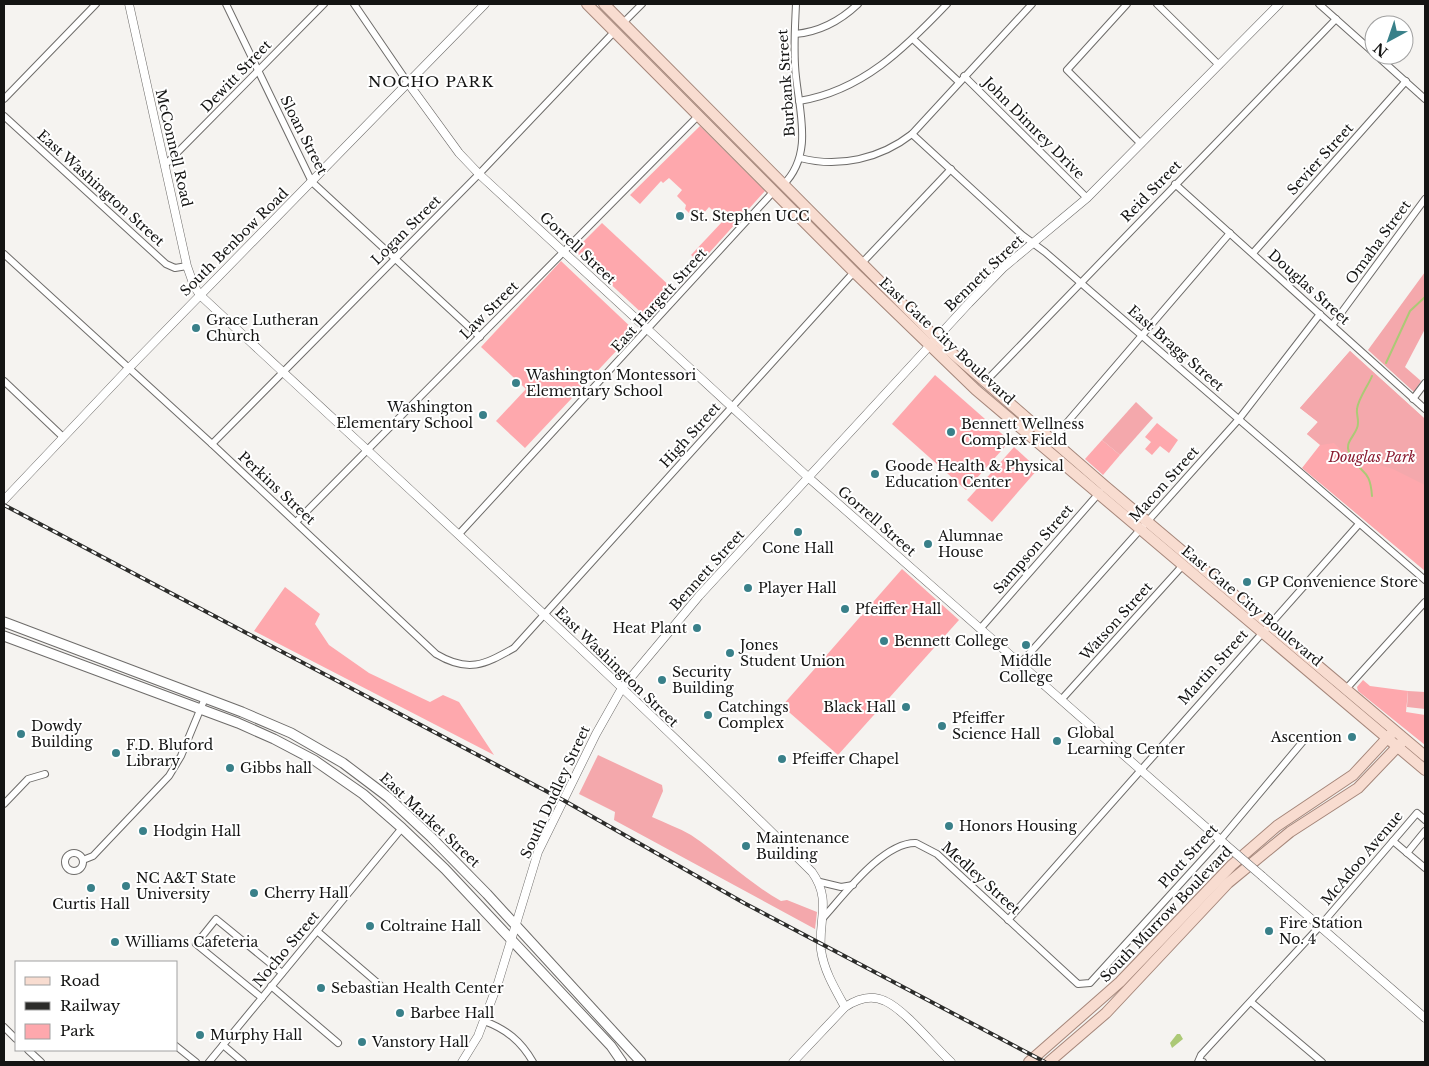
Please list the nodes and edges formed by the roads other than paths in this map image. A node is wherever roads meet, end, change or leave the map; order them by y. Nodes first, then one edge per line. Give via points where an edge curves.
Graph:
1 (96, 4) edge
2 (129, 4) edge
3 (226, 4) edge
4 (324, 4) edge
5 (354, 4) edge
6 (485, 4) edge
7 (587, 4) edge
8 (604, 4) edge
9 (642, 4) edge
10 (796, 4) edge
11 (858, 4) edge
12 (947, 4) edge
13 (1032, 4) edge
14 (1126, 4) edge
15 (1157, 4) edge
16 (1279, 4) edge
17 (1319, 4) edge
18 (1336, 19) junction
19 (623, 23) junction
20 (615, 31) junction
21 (795, 34) junction
22 (913, 39) junction
23 (1364, 44) edge
24 (1219, 65) junction
25 (1388, 65) edge
26 (258, 72) junction
27 (964, 76) junction
28 (1406, 81) junction
29 (959, 82) junction
30 (408, 83) junction
31 (4, 99) edge
32 (1425, 99) edge
33 (799, 100) junction
34 (699, 115) junction
35 (4, 116) edge
36 (912, 134) junction
37 (1141, 144) junction
38 (800, 158) junction
39 (166, 164) junction
40 (950, 169) junction
41 (479, 174) junction
42 (312, 182) junction
43 (1175, 184) junction
44 (783, 185) junction
45 (774, 192) junction
46 (1087, 198) junction
47 (1425, 199) edge
48 (1230, 233) junction
49 (1033, 243) junction
50 (564, 252) junction
51 (1253, 253) junction
52 (4, 254) edge
53 (395, 259) junction
54 (187, 266) junction
55 (858, 268) junction
56 (1079, 282) junction
57 (200, 295) junction
58 (1320, 314) junction
59 (1333, 324) junction
60 (649, 330) junction
61 (1142, 335) junction
62 (480, 337) junction
63 (933, 342) junction
64 (129, 368) junction
65 (283, 372) junction
66 (4, 381) edge
67 (986, 381) junction
68 (1425, 383) edge
69 (1414, 399) junction
70 (732, 407) junction
71 (1425, 409) edge
72 (1239, 419) junction
73 (63, 437) junction
74 (1052, 440) junction
75 (212, 444) junction
76 (367, 449) junction
77 (809, 478) junction
78 (1101, 490) junction
79 (4, 500) edge
80 (296, 522) junction
81 (1359, 524) junction
82 (1144, 526) junction
83 (459, 534) junction
84 (1186, 562) junction
85 (1425, 580) edge
86 (1425, 602) edge
87 (544, 614) junction
88 (4, 622) edge
89 (980, 628) junction
90 (1265, 628) junction
91 (4, 636) edge
92 (55, 655) junction
93 (108, 661) junction
94 (1020, 664) junction
95 (622, 688) junction
96 (1346, 690) junction
97 (205, 698) junction
98 (1061, 700) junction
99 (200, 709) junction
100 (1391, 735) junction
101 (1305, 739) dead end
102 (1400, 743) junction
103 (1425, 756) edge
104 (1140, 768) junction
105 (1425, 770) edge
106 (44, 774) dead end
107 (4, 804) edge
108 (1425, 820) edge
109 (402, 828) junction
110 (1425, 831) edge
111 (1393, 841) junction
112 (1224, 842) junction
113 (1407, 852) junction
114 (84, 860) dead end
115 (1425, 868) edge
116 (820, 882) junction
117 (852, 885) junction
118 (823, 918) junction
119 (1008, 920) junction
120 (515, 924) junction
121 (1320, 926) junction
122 (317, 932) junction
123 (511, 941) junction
124 (282, 973) junction
125 (380, 985) dead end
126 (1086, 985) joint
127 (272, 986) junction
128 (262, 998) junction
129 (1251, 1002) junction
130 (845, 1007) junction
131 (1425, 1018) edge
132 (484, 1020) junction
133 (4, 1027) edge
134 (15, 1038) edge
135 (338, 1043) dead end
136 (223, 1045) junction
137 (611, 1046) junction
138 (178, 1048) edge
139 (630, 1050) junction
140 (29, 1051) edge
141 (41, 1062) edge
142 (196, 1062) edge
143 (209, 1062) edge
144 (244, 1062) edge
145 (462, 1062) edge
146 (532, 1062) edge
147 (622, 1062) edge
148 (641, 1062) edge
149 (793, 1062) edge
150 (951, 1062) edge
151 (1029, 1062) edge
152 (1049, 1062) edge
153 (1201, 1062) edge
154 (1322, 1062) edge

1 - 31 street
2 - 39 street, McConnell Road
3 - 26 street, Sloan Street
4 - 26 street, Dewitt Street
5 - 30 street, Gorrell Street
6 - 30 street, South Benbow Road
7 - 20 main road, East Gate City Boulevard
8 - 19 main road, East Gate City Boulevard
9 - 19 street
10 - 21 street, Burbank Street
11 - 21 street via 820,29
12 - 22 street
13 - 27 street
14 - 37 street via 1067,70
15 - 24 street
16 - 24 street, Bennett Street
17 - 18 street
18 - 23 street
18 - 43 street, Reid Street
19 - 44 main road, East Gate City Boulevard
20 - 34 main road, East Gate City Boulevard
20 - 41 street, Logan Street
21 - 33 street, Burbank Street
22 - 29 street
22 - 33 street via 894,57 848,86 816,98
24 - 37 street, Bennett Street
25 - 28 street
26 - 39 street, Dewitt Street
26 - 42 street, Sloan Street
27 - 29 street
27 - 46 street, John Dimrey Drive
28 - 32 street
28 - 51 street, Sevier Street
29 - 36 street
30 - 41 street, Gorrell Street via 459,154
30 - 42 street, South Benbow Road
33 - 38 street, Burbank Street via 803,141
34 - 45 main road, East Gate City Boulevard
34 - 50 street, Law Street
35 - 54 street, East Washington Street via 166,264 175,268
36 - 38 street via 888,150 859,159 819,163
36 - 40 street, East Bragg Street
37 - 46 street, Bennett Street
38 - 44 street, Burbank Street via 794,173
39 - 54 street, McConnell Road
40 - 49 street, East Bragg Street
40 - 55 street, High Street
41 - 50 street, Gorrell Street
41 - 53 street, Logan Street
42 - 53 street, Sloan Street
42 - 57 street, South Benbow Road
43 - 48 street, Douglas Street
43 - 56 street, Reid Street
44 - 55 main road, East Gate City Boulevard
45 - 55 main road, East Gate City Boulevard
45 - 60 street, East Hargett Street
46 - 49 street, Bennett Street
47 - 59 street, Omaha Street
48 - 51 street, Douglas Street
48 - 61 street
49 - 56 street, East Bragg Street
49 - 63 street, Bennett Street via 985,286
50 - 60 street, Gorrell Street
50 - 62 street, Law Street
51 - 58 street, Douglas Street
52 - 64 street, Perkins Street
53 - 62 street, Sloan Street
53 - 65 street, Logan Street
54 - 57 street, McConnell Road
55 - 63 main road, East Gate City Boulevard
55 - 70 street, High Street
56 - 61 street, East Bragg Street
56 - 67 street, Reid Street
57 - 64 street, South Benbow Road
57 - 65 street, East Washington Street
58 - 59 street, Douglas Street
58 - 72 street, Macon Street
59 - 69 street, Douglas Street
60 - 70 street, Gorrell Street
60 - 83 street, East Hargett Street
61 - 72 street, East Bragg Street
61 - 74 street
62 - 76 street, Law Street
63 - 67 main road, East Gate City Boulevard
63 - 77 street, Bennett Street
63 - 78 main road, East Gate City Boulevard via 976,390
64 - 73 street, South Benbow Road
64 - 75 street, Perkins Street
65 - 75 street, Logan Street
65 - 76 street, East Washington Street
66 - 73 street
67 - 74 main road, East Gate City Boulevard
68 - 69 street
69 - 71 street, Douglas Street
70 - 77 street, Gorrell Street
70 - 87 street, High Street
72 - 81 street, East Bragg Street
72 - 82 street, Macon Street
73 - 79 street, South Benbow Road
74 - 78 main road, East Gate City Boulevard
75 - 80 street, Perkins Street
76 - 80 street, Law Street
76 - 83 street, East Washington Street
77 - 89 street, Gorrell Street
77 - 95 street, Bennett Street via 699,596
78 - 82 main road, East Gate City Boulevard
78 - 89 street, Sampson Street
80 - 87 street, Perkins Street via 436,654 449,662 460,665 487,663 514,648
81 - 85 street, East Bragg Street
81 - 90 street, Martin Street
82 - 84 main road, East Gate City Boulevard
82 - 94 street, Macon Street
83 - 87 street, East Washington Street
84 - 90 main road, East Gate City Boulevard
84 - 98 street, Watson Street
86 - 96 street
87 - 95 street, East Washington Street
88 - 93 main road, East Market Street
89 - 94 street, Gorrell Street
90 - 96 main road, East Gate City Boulevard
90 - 100 main road, East Gate City Boulevard
90 - 104 street, Martin Street
91 - 92 main road, East Market Street
92 - 93 main road via 102,666
92 - 99 main road, East Market Street
93 - 97 main road, East Market Street
94 - 98 street, Gorrell Street
95 - 116 street, East Washington Street via 758,817
95 - 120 street, South Dudley Street via 538,852
96 - 100 main road, East Gate City Boulevard
97 - 99 street
97 - 120 main road, East Market Street via 291,733 343,764 388,797 420,826
98 - 104 street, Gorrell Street
99 - 109 main road, East Market Street via 274,739 314,760 363,794
99 - 114 street via 169,776 93,856
100 - 102 main road, East Gate City Boulevard
100 - 151 main road, South Murrow Boulevard via 1353,775 1248,850 1120,982
101 - 112 street, Plott Street
102 - 103 main road, East Gate City Boulevard
102 - 105 main road, East Gate City Boulevard
102 - 152 main road, South Murrow Boulevard via 1358,788 1290,832 1228,883 1106,1012
104 - 112 street, Gorrell Street
104 - 119 street, Martin Street
106 - 107 street via 28,779
108 - 111 street, McAdoo Avenue via 1417,813
109 - 122 street, Nocho Street
109 - 123 main road, East Market Street
110 - 113 street
111 - 113 street
111 - 121 street, McAdoo Avenue
112 - 121 street, Gorrell Street, bridge
112 - 126 street, Plott Street
113 - 115 street
116 - 117 street via 841,887
116 - 118 street
117 - 118 street, Medley Street
117 - 119 street, Medley Street via 891,849 916,843 937,854
118 - 130 street via 821,948 824,964
119 - 126 street, Medley Street via 1078,984
120 - 123 street, South Dudley Street
120 - 139 main road, East Market Street
121 - 129 street, McAdoo Avenue
121 - 131 street, Gorrell Street
122 - 124 street, Nocho Street
122 - 125 street
123 - 132 street, South Dudley Street
123 - 137 main road, East Market Street
124 - 127 street, Nocho Street
124 - 128 street via 216,919 196,944
127 - 128 street, Nocho Street
127 - 135 street
128 - 136 street, Nocho Street
129 - 153 street, McAdoo Avenue via 1201,1055
129 - 154 street
130 - 149 street
130 - 150 street via 864,998 886,1001
132 - 145 street, South Dudley Street
132 - 146 street via 515,1038
133 - 134 street
136 - 143 street, Nocho Street
136 - 144 street
137 - 139 main road via 624,1052
137 - 147 main road, East Market Street
138 - 142 street
139 - 148 main road, East Market Street
140 - 141 street

